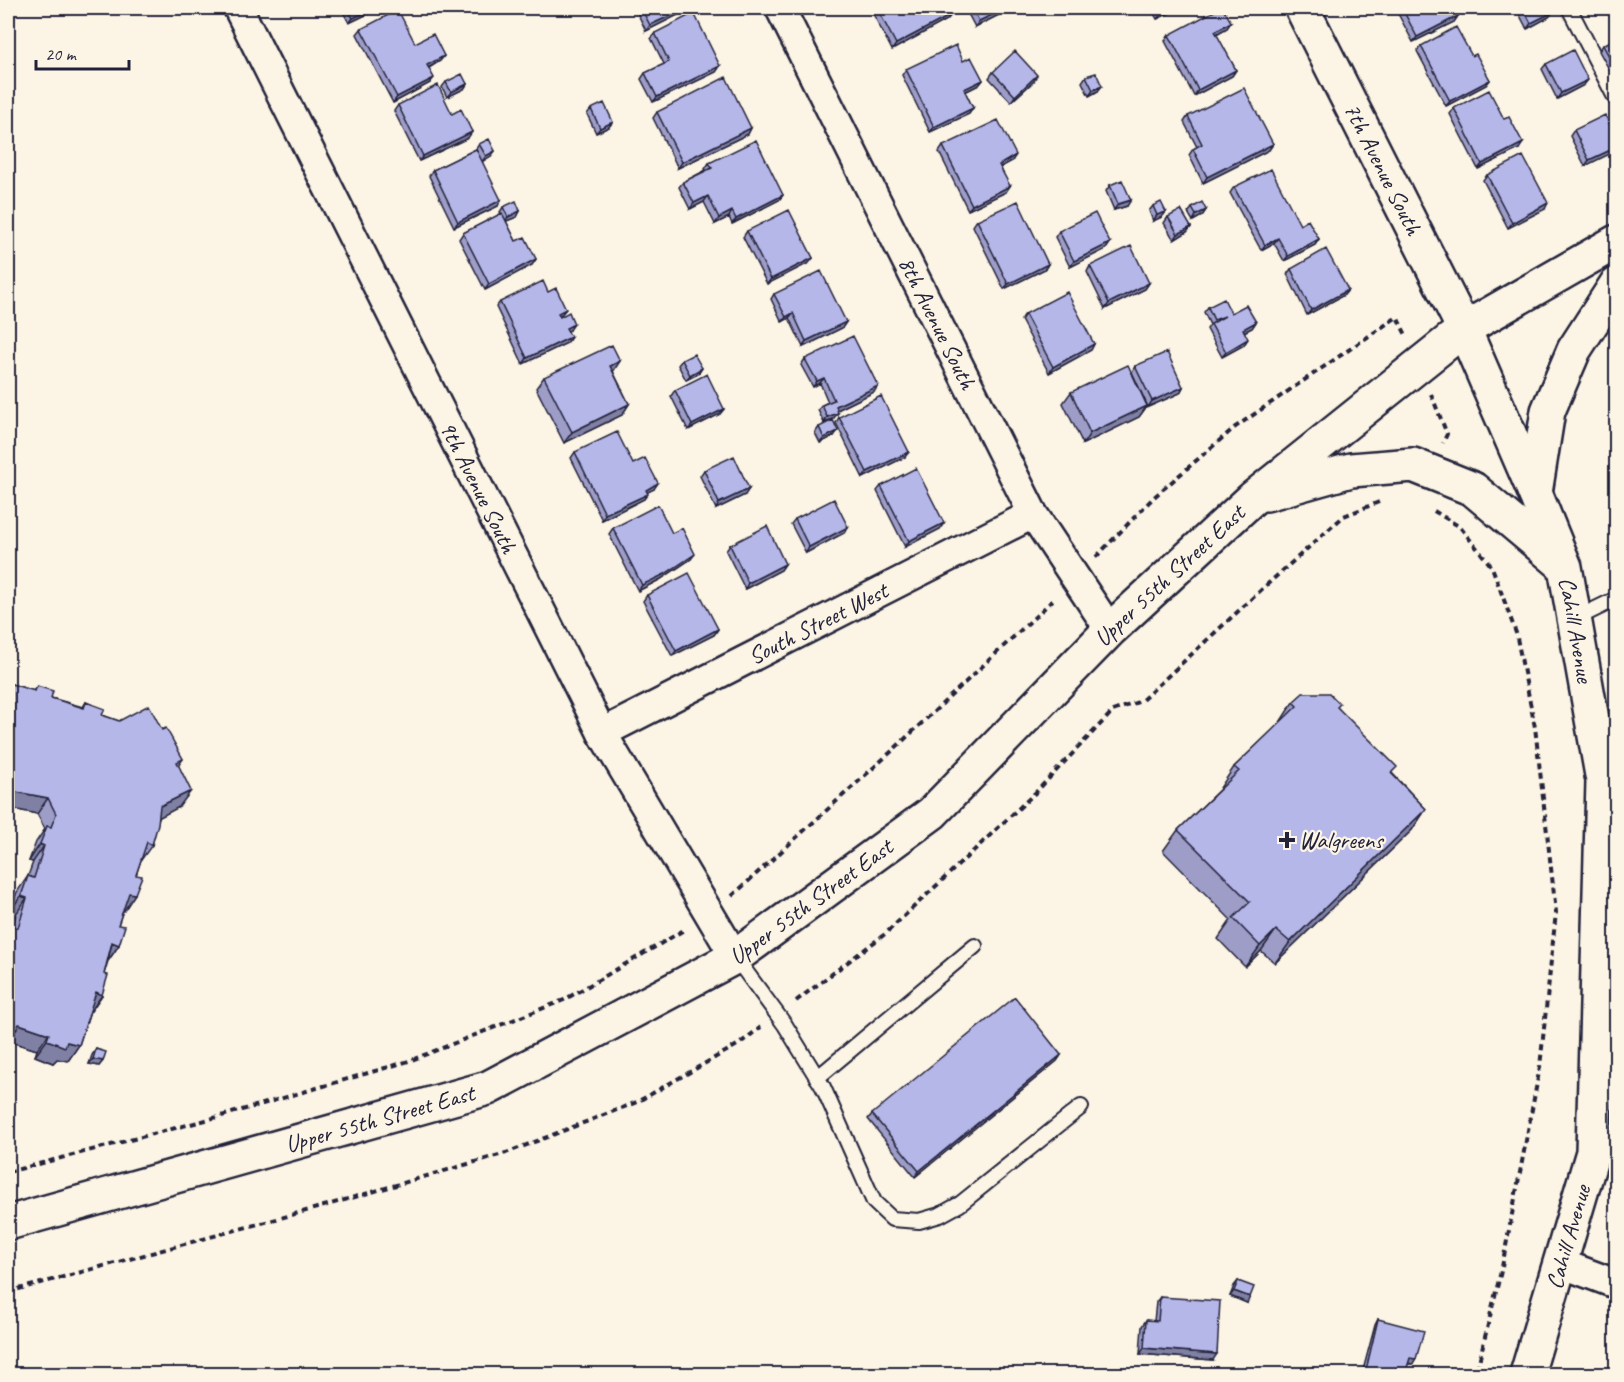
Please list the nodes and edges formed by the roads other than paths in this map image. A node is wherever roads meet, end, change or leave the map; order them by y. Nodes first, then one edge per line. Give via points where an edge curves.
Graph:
1 (238, 8) edge
2 (780, 8) edge
3 (1302, 8) edge
4 (1569, 8) edge
5 (1617, 99) edge
6 (1617, 242) edge
7 (1617, 285) edge
8 (1464, 329) junction
9 (1535, 493) junction
10 (1253, 498) junction
11 (1032, 514) junction
12 (1565, 567) junction
13 (1617, 599) edge
14 (1575, 619) junction
15 (1110, 630) junction
16 (602, 733) junction
17 (1609, 766) edge
18 (975, 946) dead end
19 (735, 957) junction
20 (817, 1078) junction
21 (1606, 1087) edge
22 (1081, 1107) dead end
23 (8, 1223) edge
24 (1560, 1263) junction
25 (1617, 1284) edge
26 (1527, 1374) edge

1 - 16 street, 9th Avenue South
2 - 11 street, 8th Avenue South
3 - 8 street, 7th Avenue South
4 - 5 lane
6 - 8 street, Upper 55th Street East
7 - 9 street via 1574,350 1548,411
8 - 9 street, Cahill Avenue
8 - 10 street, Upper 55th Street East
9 - 12 street, Cahill Avenue
10 - 12 street via 1352,470 1413,465 1473,489
10 - 15 street, Upper 55th Street East
11 - 15 street, 8th Avenue South
11 - 16 street, South Street West
12 - 14 street, Cahill Avenue
13 - 14 lane
14 - 17 street, Cahill Avenue
15 - 19 street, Upper 55th Street East via 932,813
16 - 19 street, 9th Avenue South
17 - 21 street, Cahill Avenue via 1603,781
18 - 20 lane
19 - 20 lane
19 - 23 street, Upper 55th Street East via 488,1088
20 - 22 lane via 874,1202 892,1219 919,1221 960,1204
21 - 24 street, Cahill Avenue via 1593,1152
24 - 25 street
24 - 26 street, Cahill Avenue

